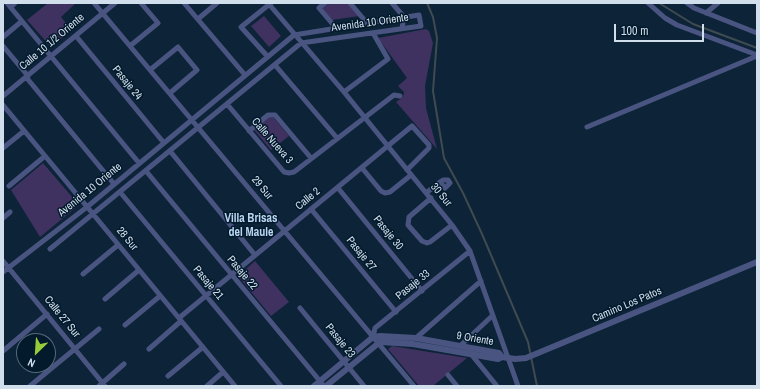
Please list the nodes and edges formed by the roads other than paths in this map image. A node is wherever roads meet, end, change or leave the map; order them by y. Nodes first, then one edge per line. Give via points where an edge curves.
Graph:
1 (15, 3) edge
2 (94, 3) edge
3 (114, 3) edge
4 (141, 3) edge
5 (184, 3) edge
6 (217, 3) edge
7 (325, 3) edge
8 (350, 3) edge
9 (392, 3) edge
10 (648, 3) edge
11 (688, 3) edge
12 (718, 3) edge
13 (269, 4) edge
14 (9, 5) edge
15 (103, 13) junction
16 (706, 13) junction
17 (404, 17) junction
18 (198, 19) junction
19 (22, 21) junction
20 (367, 23) junction
21 (336, 28) junction
22 (402, 28) junction
23 (373, 32) junction
24 (757, 33) edge
25 (294, 35) junction
26 (76, 36) junction
27 (3, 37) edge
28 (301, 43) junction
29 (3, 46) edge
30 (130, 46) junction
31 (757, 55) edge
32 (51, 56) junction
33 (268, 56) junction
34 (275, 65) junction
35 (150, 70) junction
36 (245, 75) junction
37 (27, 76) junction
38 (344, 92) junction
39 (170, 93) junction
40 (3, 96) edge
41 (400, 96) dead end
42 (227, 104) junction
43 (3, 106) edge
44 (364, 117) junction
45 (192, 120) junction
46 (587, 127) dead end
47 (198, 128) junction
48 (24, 131) junction
49 (249, 131) junction
50 (337, 138) junction
51 (164, 143) junction
52 (388, 146) junction
53 (3, 148) edge
54 (170, 151) junction
55 (45, 156) junction
56 (312, 158) junction
57 (139, 163) junction
58 (362, 168) junction
59 (407, 170) junction
60 (146, 171) junction
61 (411, 175) junction
62 (440, 182) dead end
63 (114, 184) junction
64 (9, 186) dead end
65 (338, 188) junction
66 (120, 192) junction
67 (426, 193) junction
68 (431, 198) junction
69 (87, 207) junction
70 (312, 209) junction
71 (10, 212) dead end
72 (93, 214) junction
73 (3, 218) edge
74 (452, 225) junction
75 (285, 231) junction
76 (118, 245) junction
77 (50, 249) dead end
78 (470, 251) junction
79 (256, 256) junction
80 (3, 262) edge
81 (757, 262) edge
82 (8, 268) junction
83 (139, 270) junction
84 (3, 272) edge
85 (83, 274) dead end
86 (231, 275) junction
87 (480, 281) junction
88 (422, 291) junction
89 (160, 296) junction
90 (206, 296) junction
91 (105, 299) dead end
92 (300, 308) dead end
93 (396, 312) junction
94 (47, 314) junction
95 (492, 316) junction
96 (180, 320) junction
97 (125, 325) dead end
98 (99, 329) dead end
99 (373, 337) junction
100 (416, 338) junction
101 (378, 343) junction
102 (460, 346) junction
103 (203, 347) junction
104 (75, 348) junction
105 (149, 349) dead end
106 (3, 351) edge
107 (471, 354) junction
108 (506, 358) junction
109 (344, 362) junction
110 (124, 364) dead end
111 (348, 367) junction
112 (223, 372) junction
113 (448, 375) dead end
114 (168, 376) dead end
115 (323, 384) edge
116 (102, 385) edge
117 (30, 386) edge
118 (207, 386) edge
119 (235, 386) edge
120 (281, 386) edge
121 (314, 386) edge
122 (364, 386) edge
123 (414, 386) edge
124 (457, 386) edge
125 (497, 386) edge
126 (518, 386) edge

1 - 14 street
2 - 15 street, 29 Sur
3 - 15 street, Calle 10 1/2 Oriente
4 - 30 street via 158,23
5 - 18 street
6 - 18 street
7 - 21 street via 318,8
8 - 20 street
9 - 17 street
10 - 31 street via 677,25
11 - 16 street
12 - 16 street
13 - 25 street, 30 Sur
13 - 33 street via 241,27
14 - 19 street
15 - 26 street, Calle 10 1/2 Oriente
15 - 30 street, 29 Sur
16 - 24 street
17 - 20 street, Avenida 10 Oriente
17 - 22 street
17 - 22 street, Avenida 10 Oriente via 419,15 421,26
18 - 36 street
19 - 27 street
19 - 32 street
20 - 21 street, Avenida 10 Oriente
21 - 25 street, Avenida 10 Oriente
22 - 23 street, Avenida 10 Oriente
23 - 28 street, Avenida 10 Oriente
23 - 38 street via 388,59
25 - 28 street, 30 Sur
25 - 33 street, Avenida 10 Oriente
26 - 32 street, Calle 10 1/2 Oriente
26 - 51 street, Pasaje 24
28 - 34 street, Avenida 10 Oriente
28 - 38 street, 30 Sur
29 - 37 street
30 - 35 street, 29 Sur
31 - 46 street
32 - 37 street, Calle 10 1/2 Oriente
32 - 57 street
33 - 36 street, Avenida 10 Oriente
34 - 42 street, Avenida 10 Oriente
34 - 50 street
35 - 39 street, 29 Sur
35 - 39 street via 178,47 188,58 197,70
36 - 45 street, Avenida 10 Oriente
37 - 40 street, Calle 10 1/2 Oriente
37 - 63 street
38 - 44 street, 30 Sur
39 - 45 street, 29 Sur
41 - 44 street, Calle Nueva 3 via 394,95
42 - 47 street, Avenida 10 Oriente
42 - 49 street, Calle Nueva 3
43 - 48 street, 28 Sur
44 - 50 street, Calle Nueva 3
44 - 52 street, 30 Sur
45 - 47 street, 29 Sur
45 - 51 street, Avenida 10 Oriente
47 - 54 street, Avenida 10 Oriente
47 - 75 street, 29 Sur
48 - 53 street
48 - 55 street, 28 Sur
49 - 56 street, Calle Nueva 3 via 284,172 294,172
49 - 56 street via 268,115 275,116
50 - 56 street, Calle Nueva 3
51 - 57 street, Avenida 10 Oriente
52 - 58 street, Calle 2
52 - 59 street, 30 Sur
52 - 59 street, Calle 2 via 412,126 428,145 429,148
54 - 60 street, Avenida 10 Oriente
54 - 79 street
55 - 64 street
55 - 69 street, 28 Sur
57 - 63 street, Avenida 10 Oriente
58 - 61 street via 385,193 390,192
58 - 65 street, Calle 2
59 - 61 street, 30 Sur
60 - 66 street, Avenida 10 Oriente
60 - 86 street, Pasaje 22
61 - 67 street, 30 Sur
62 - 67 street
63 - 69 street, Avenida 10 Oriente
65 - 70 street, Calle 2
65 - 88 street, Pasaje 30
66 - 72 street, Avenida 10 Oriente
66 - 90 street, Pasaje 21
67 - 68 street, 30 Sur
68 - 74 street, 30 Sur
68 - 74 street via 408,217 408,225 427,243
69 - 72 street, 28 Sur
69 - 82 street, Avenida 10 Oriente
70 - 75 street, Calle 2
70 - 93 street, Pasaje 27
71 - 73 street
72 - 76 street, 28 Sur
72 - 77 street, Avenida 10 Oriente
74 - 78 street, 30 Sur
75 - 79 street, Calle 2
75 - 99 street, 29 Sur
76 - 83 street, 28 Sur
76 - 85 street
78 - 87 street, 30 Sur
78 - 88 street, Pasaje 33
79 - 86 street, Calle 2
80 - 82 street, Calle 27 Sur
81 - 108 street, Camino Los Patos via 529,357
82 - 84 street, Avenida 10 Oriente
82 - 94 street, Calle 27 Sur
83 - 89 street, 28 Sur
83 - 91 street
86 - 90 street, Calle 2
86 - 115 street, Pasaje 22
87 - 95 street, 30 Sur
87 - 100 street
88 - 93 street, Pasaje 33
89 - 96 street, 28 Sur
89 - 97 street
90 - 96 street, Calle 2
90 - 120 street, Pasaje 21
92 - 109 street, Pasaje 23
93 - 99 street, Pasaje 33 via 375,328
94 - 104 street, Calle 27 Sur
94 - 106 street
95 - 102 street
95 - 108 street, 30 Sur
96 - 103 street, 28 Sur
96 - 105 street, Calle 2
98 - 104 street
99 - 100 street, 9 Oriente
99 - 101 street, 29 Sur
99 - 109 street
100 - 102 street, 9 Oriente
101 - 107 street, 9 Oriente via 392,342
101 - 111 street
101 - 123 street, 29 Sur
102 - 108 street, 9 Oriente via 499,353
103 - 112 street, 28 Sur
103 - 114 street
104 - 116 street, Calle 27 Sur
104 - 117 street
107 - 108 street, 9 Oriente via 498,360
107 - 125 street
108 - 126 street, 30 Sur
109 - 111 street, Pasaje 23
109 - 115 street
110 - 116 street
111 - 115 street
111 - 122 street, Pasaje 23
112 - 118 street
112 - 119 street, 28 Sur
113 - 124 street
115 - 121 street

